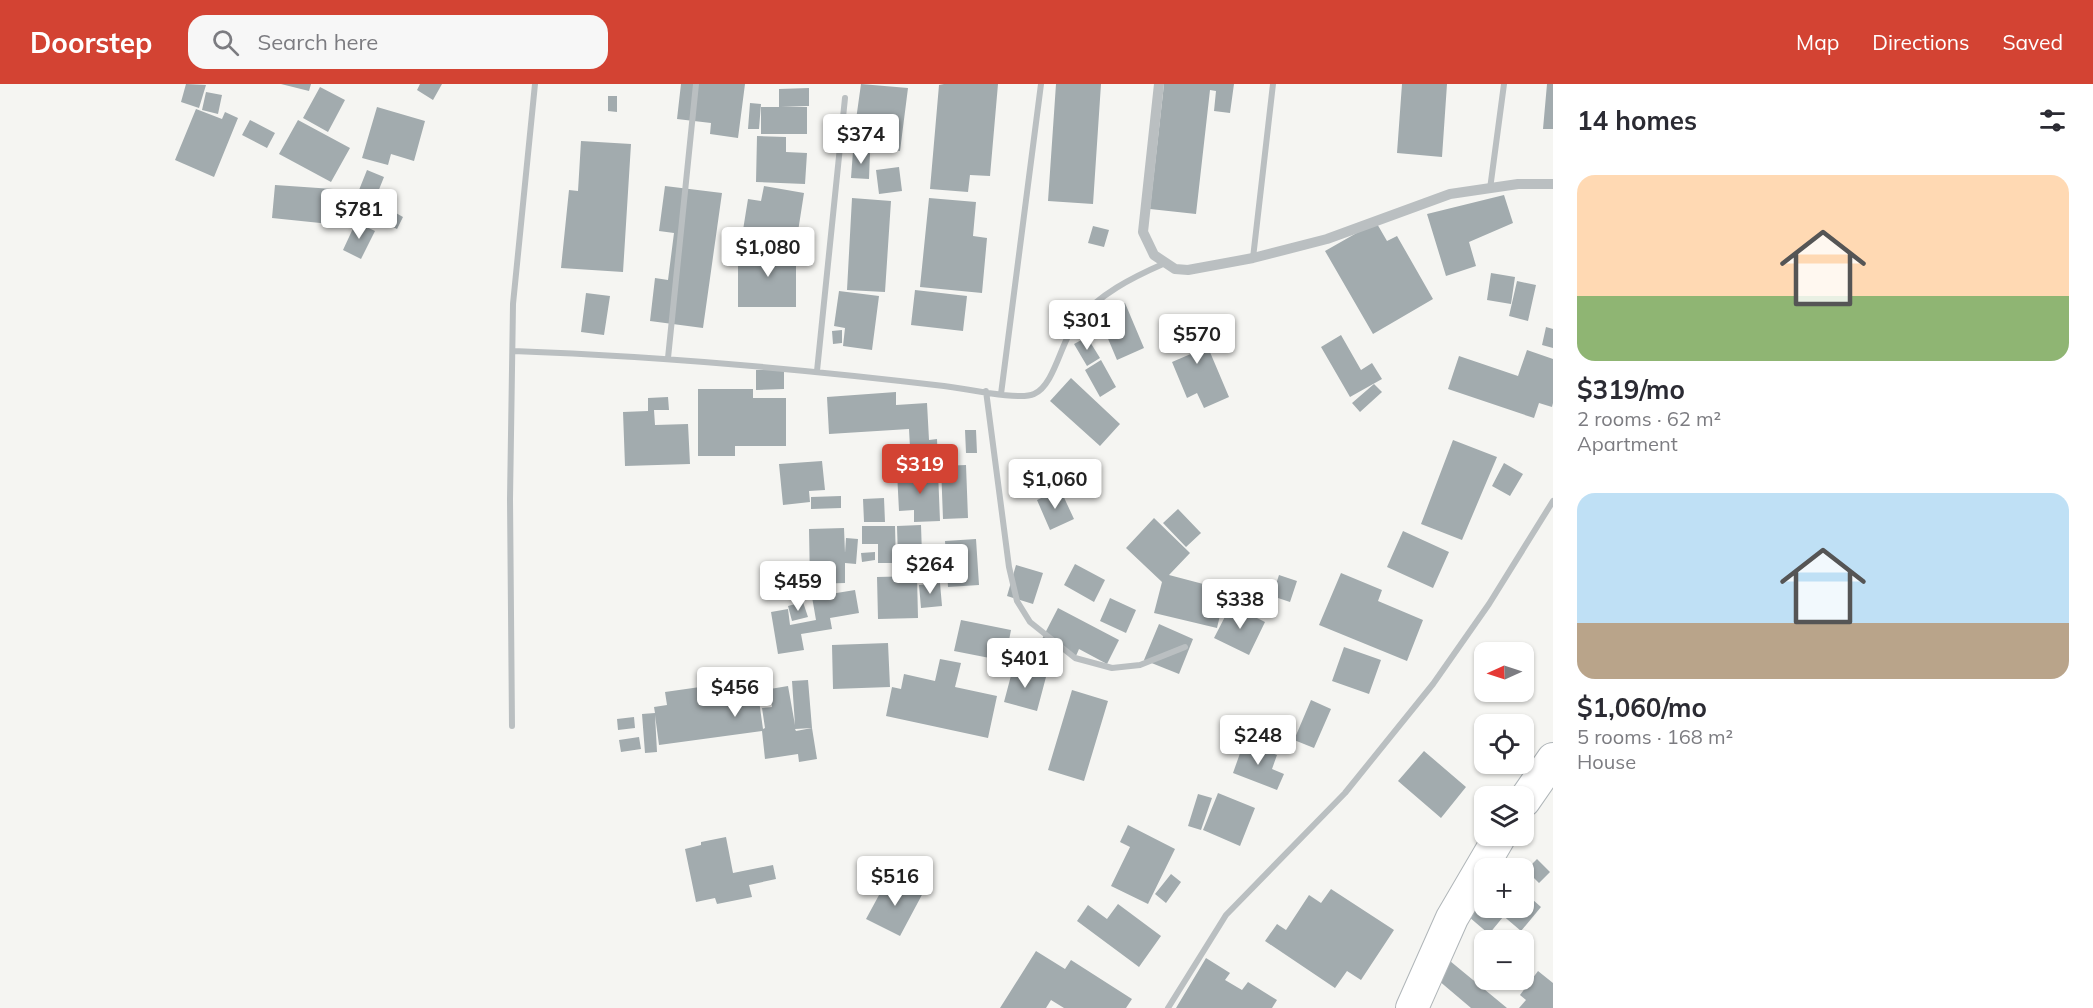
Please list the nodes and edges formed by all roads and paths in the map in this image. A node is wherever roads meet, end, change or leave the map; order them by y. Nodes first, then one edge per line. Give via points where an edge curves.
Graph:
1 (535, 84) edge
2 (696, 84) edge
3 (1041, 84) edge
4 (1159, 84) edge
5 (1274, 84) edge
6 (1504, 84) edge
7 (846, 98) dead end
8 (1553, 184) edge
9 (1490, 189) junction
10 (1253, 258) junction
11 (1163, 264) junction
12 (513, 351) junction
13 (668, 358) junction
14 (817, 370) junction
15 (986, 391) junction
16 (1001, 394) junction
17 (1553, 501) edge
18 (1185, 647) dead end
19 (512, 726) dead end
20 (1553, 759) edge
21 (1534, 787) edge
22 (1494, 846) edge
23 (1168, 1008) edge
24 (1412, 1008) edge

1 - 12 street via 513,304
2 - 13 street
3 - 16 street
4 - 11 street via 1143,232 1147,245
5 - 10 street
6 - 9 street
7 - 14 street
8 - 9 street
9 - 10 street via 1450,194 1341,235
10 - 11 street via 1188,270
11 - 16 street via 1124,282 1075,322 1043,389 1018,397
12 - 13 street
12 - 19 street
13 - 14 street
14 - 15 street
15 - 16 street
15 - 18 street via 1009,567 1017,602 1030,622 1075,658 1112,668 1140,665
17 - 23 street via 1433,684 1345,793 1226,915
20 - 21 main road
22 - 24 main road via 1456,910

